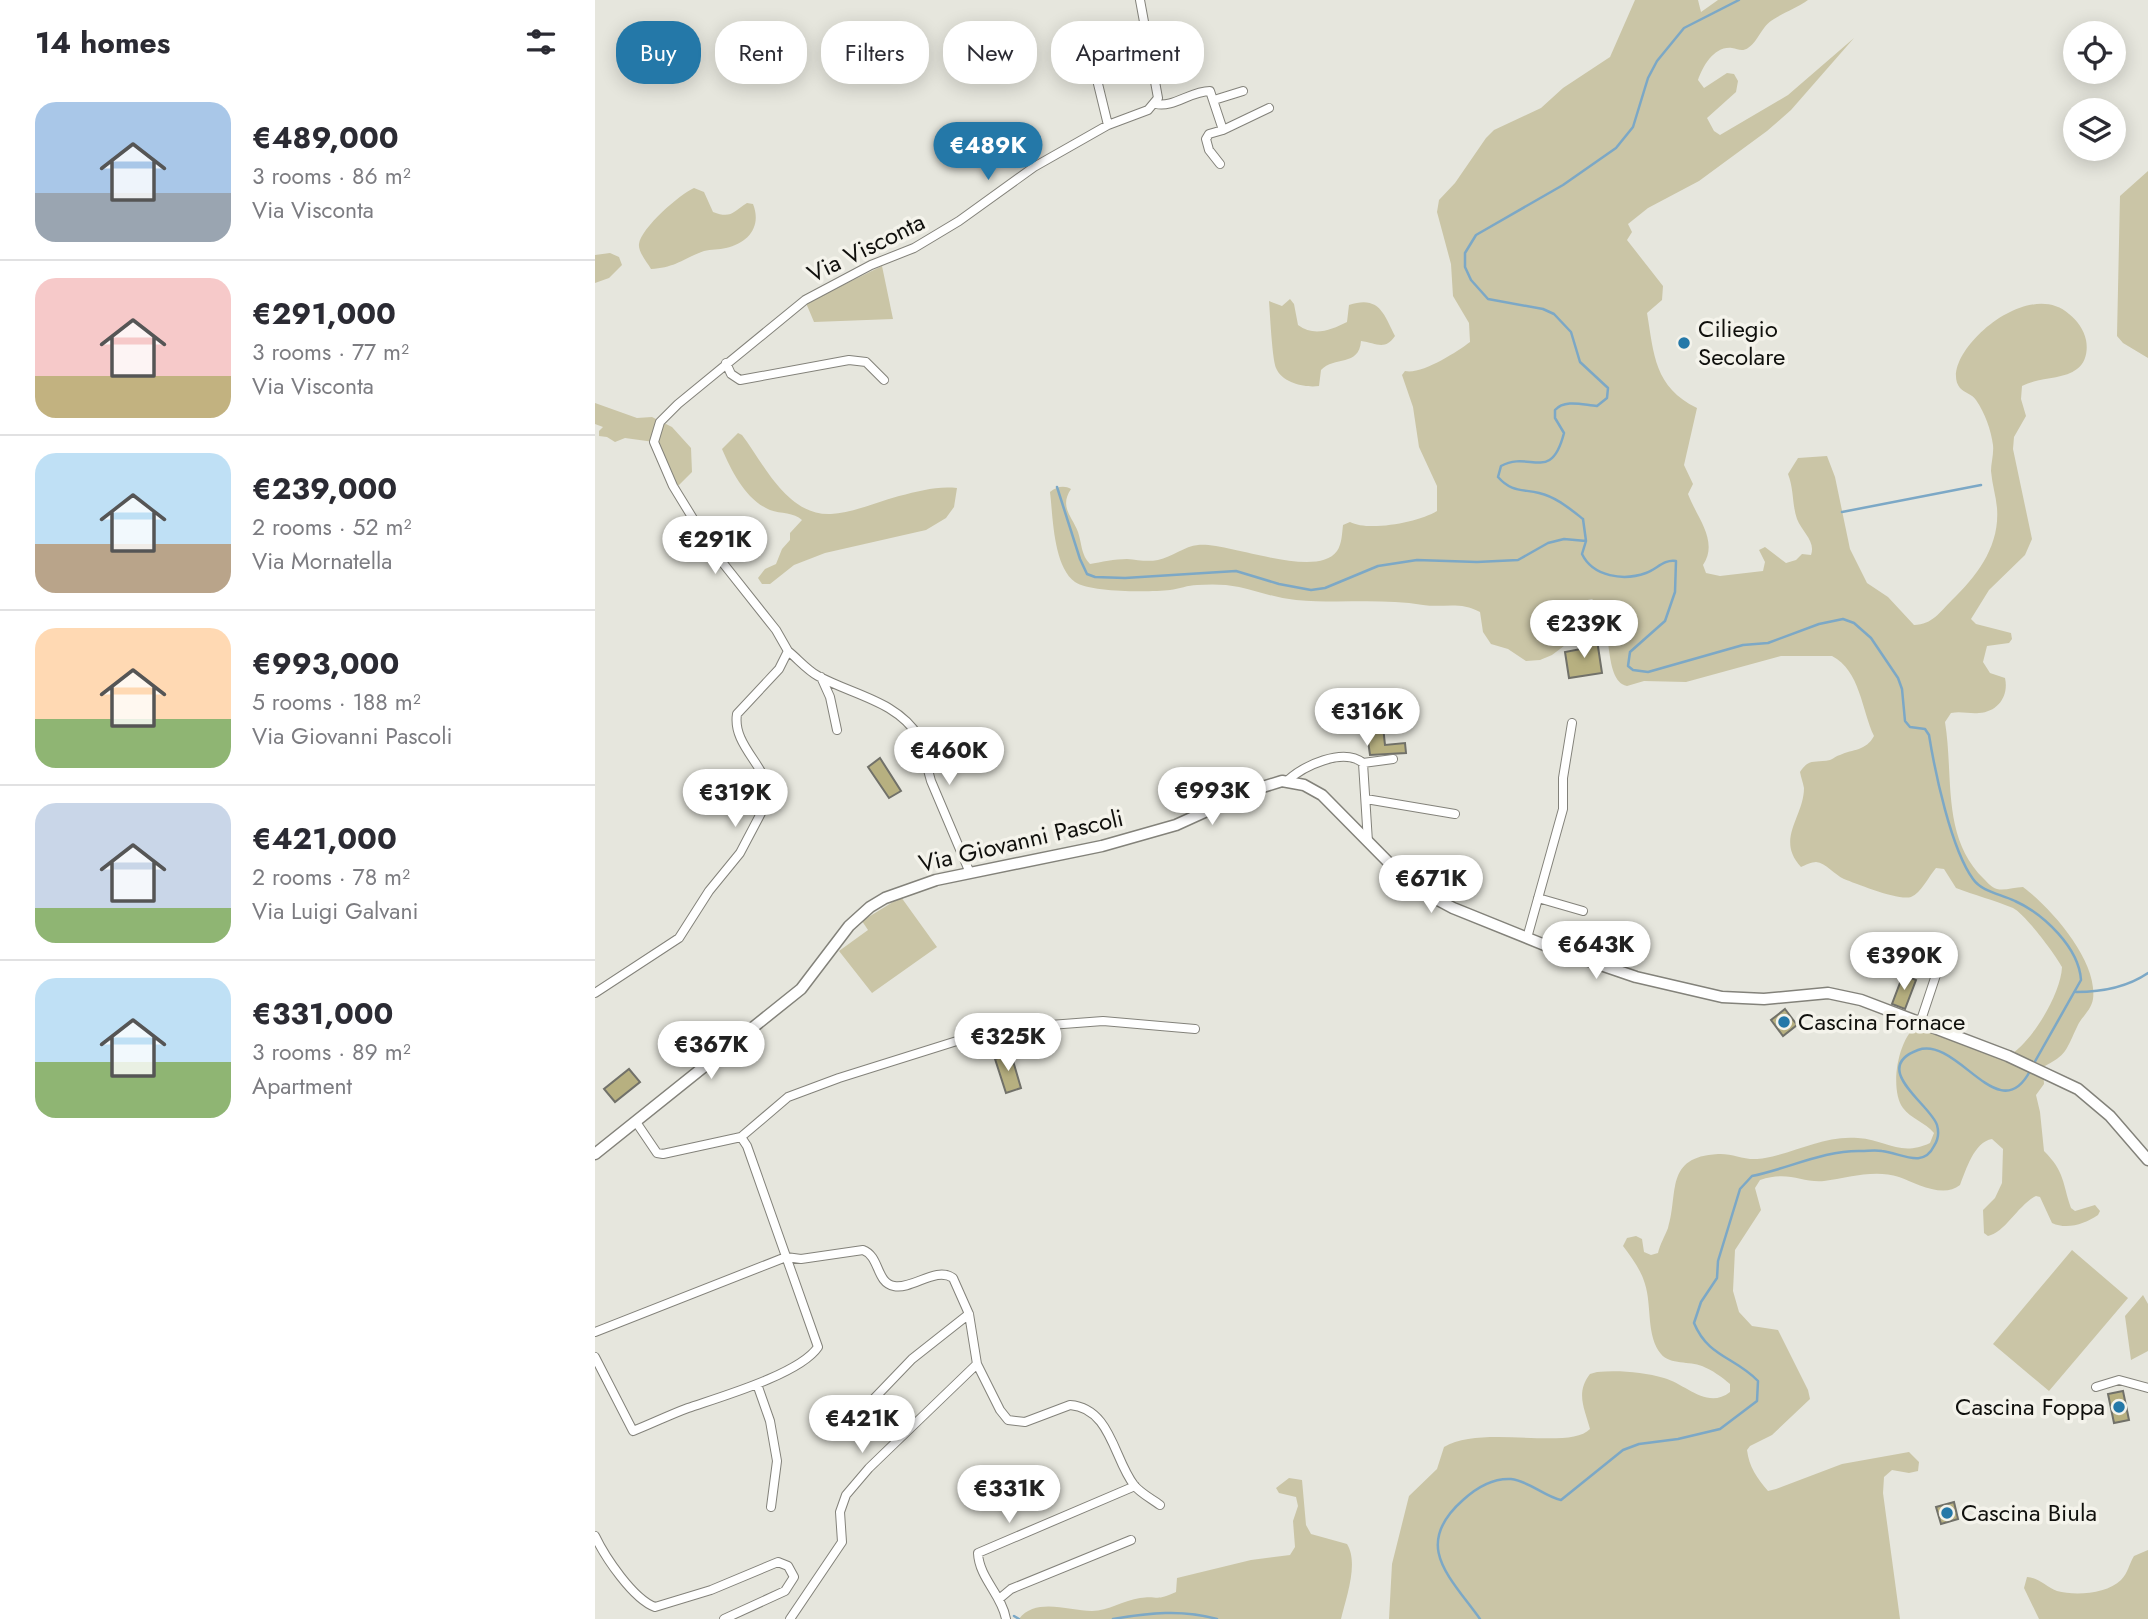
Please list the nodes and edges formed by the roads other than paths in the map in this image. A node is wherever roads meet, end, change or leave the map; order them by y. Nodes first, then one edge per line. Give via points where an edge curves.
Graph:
1 (1140, 0) edge
2 (1098, 84) edge
3 (1243, 91) dead end
4 (1214, 100) junction
5 (1156, 104) junction
6 (1269, 108) dead end
7 (1108, 125) junction
8 (1223, 130) junction
9 (1220, 164) dead end
10 (726, 363) junction
11 (884, 380) dead end
12 (788, 652) junction
13 (821, 677) junction
14 (1572, 723) dead end
15 (837, 730) dead end
16 (1392, 760) dead end
17 (1363, 763) junction
18 (1287, 781) junction
19 (1366, 799) junction
20 (1455, 814) dead end
21 (1368, 842) junction
22 (970, 873) junction
23 (1538, 898) junction
24 (1583, 911) dead end
25 (1527, 938) junction
26 (1943, 954) dead end
27 (595, 993) edge
28 (1920, 1023) junction
29 (1195, 1029) dead end
30 (695, 1051) dead end
31 (717, 1056) junction
32 (636, 1122) junction
33 (741, 1137) junction
34 (595, 1154) edge
35 (2148, 1160) edge
36 (786, 1257) junction
37 (969, 1314) junction
38 (595, 1332) edge
39 (595, 1357) edge
40 (978, 1364) junction
41 (757, 1384) junction
42 (2096, 1387) dead end
43 (2148, 1388) edge
44 (863, 1410) dead end
45 (1135, 1486) junction
46 (1160, 1505) dead end
47 (771, 1507) dead end
48 (595, 1536) edge
49 (1131, 1540) dead end
50 (999, 1599) junction
51 (724, 1619) edge
52 (790, 1619) edge
53 (1006, 1619) edge

1 - 5 street
2 - 7 street
3 - 4 street
4 - 5 street, Via Visconta via 1207,90 1163,106
4 - 8 street
5 - 7 street, Via Visconta
6 - 8 street
7 - 10 street, Via Visconta via 1034,167 914,248 824,288
8 - 9 street via 1206,139
10 - 11 street via 740,380 849,360 866,362
10 - 12 street, Via Visconta via 660,422 654,442 669,479 711,548
12 - 13 street
12 - 27 street via 779,669 737,714 738,733 769,786 770,796 740,853 679,938
13 - 15 street
13 - 22 street via 878,702 913,726
14 - 23 street via 1563,809
16 - 17 street
17 - 18 street via 1353,757 1338,757
17 - 19 street
18 - 21 street via 1322,795
18 - 22 street, Via Giovanni Pascoli via 1253,790 1147,834
19 - 20 street
19 - 21 street
21 - 25 street via 1425,893
22 - 31 street, Via Giovanni Pascoli via 909,887 870,907 841,936 801,989
23 - 24 street
23 - 25 street
25 - 28 street via 1611,969 1687,990 1753,999 1842,995
26 - 28 street
28 - 35 street via 2019,1061 2088,1096
29 - 33 street via 1103,1021 960,1040 788,1097
30 - 31 street via 707,1045
31 - 32 street, Via Giovanni Pascoli
32 - 33 street via 660,1154
32 - 34 street, Via Giovanni Pascoli
33 - 36 street
36 - 37 street via 867,1251 884,1280 896,1287 948,1275
36 - 38 street
36 - 41 street via 818,1347 803,1362
37 - 40 street
37 - 44 street via 912,1359
39 - 41 street via 633,1431
40 - 45 street via 1008,1420 1025,1422 1070,1405 1092,1415 1116,1444
40 - 52 street via 846,1495 840,1512 842,1542
41 - 47 street via 777,1461
42 - 43 street via 2119,1380
45 - 46 street
45 - 50 street via 978,1553 979,1565
48 - 51 street via 632,1590 655,1607 778,1562 788,1566 794,1577 785,1591
49 - 50 street via 1011,1589
50 - 53 street

